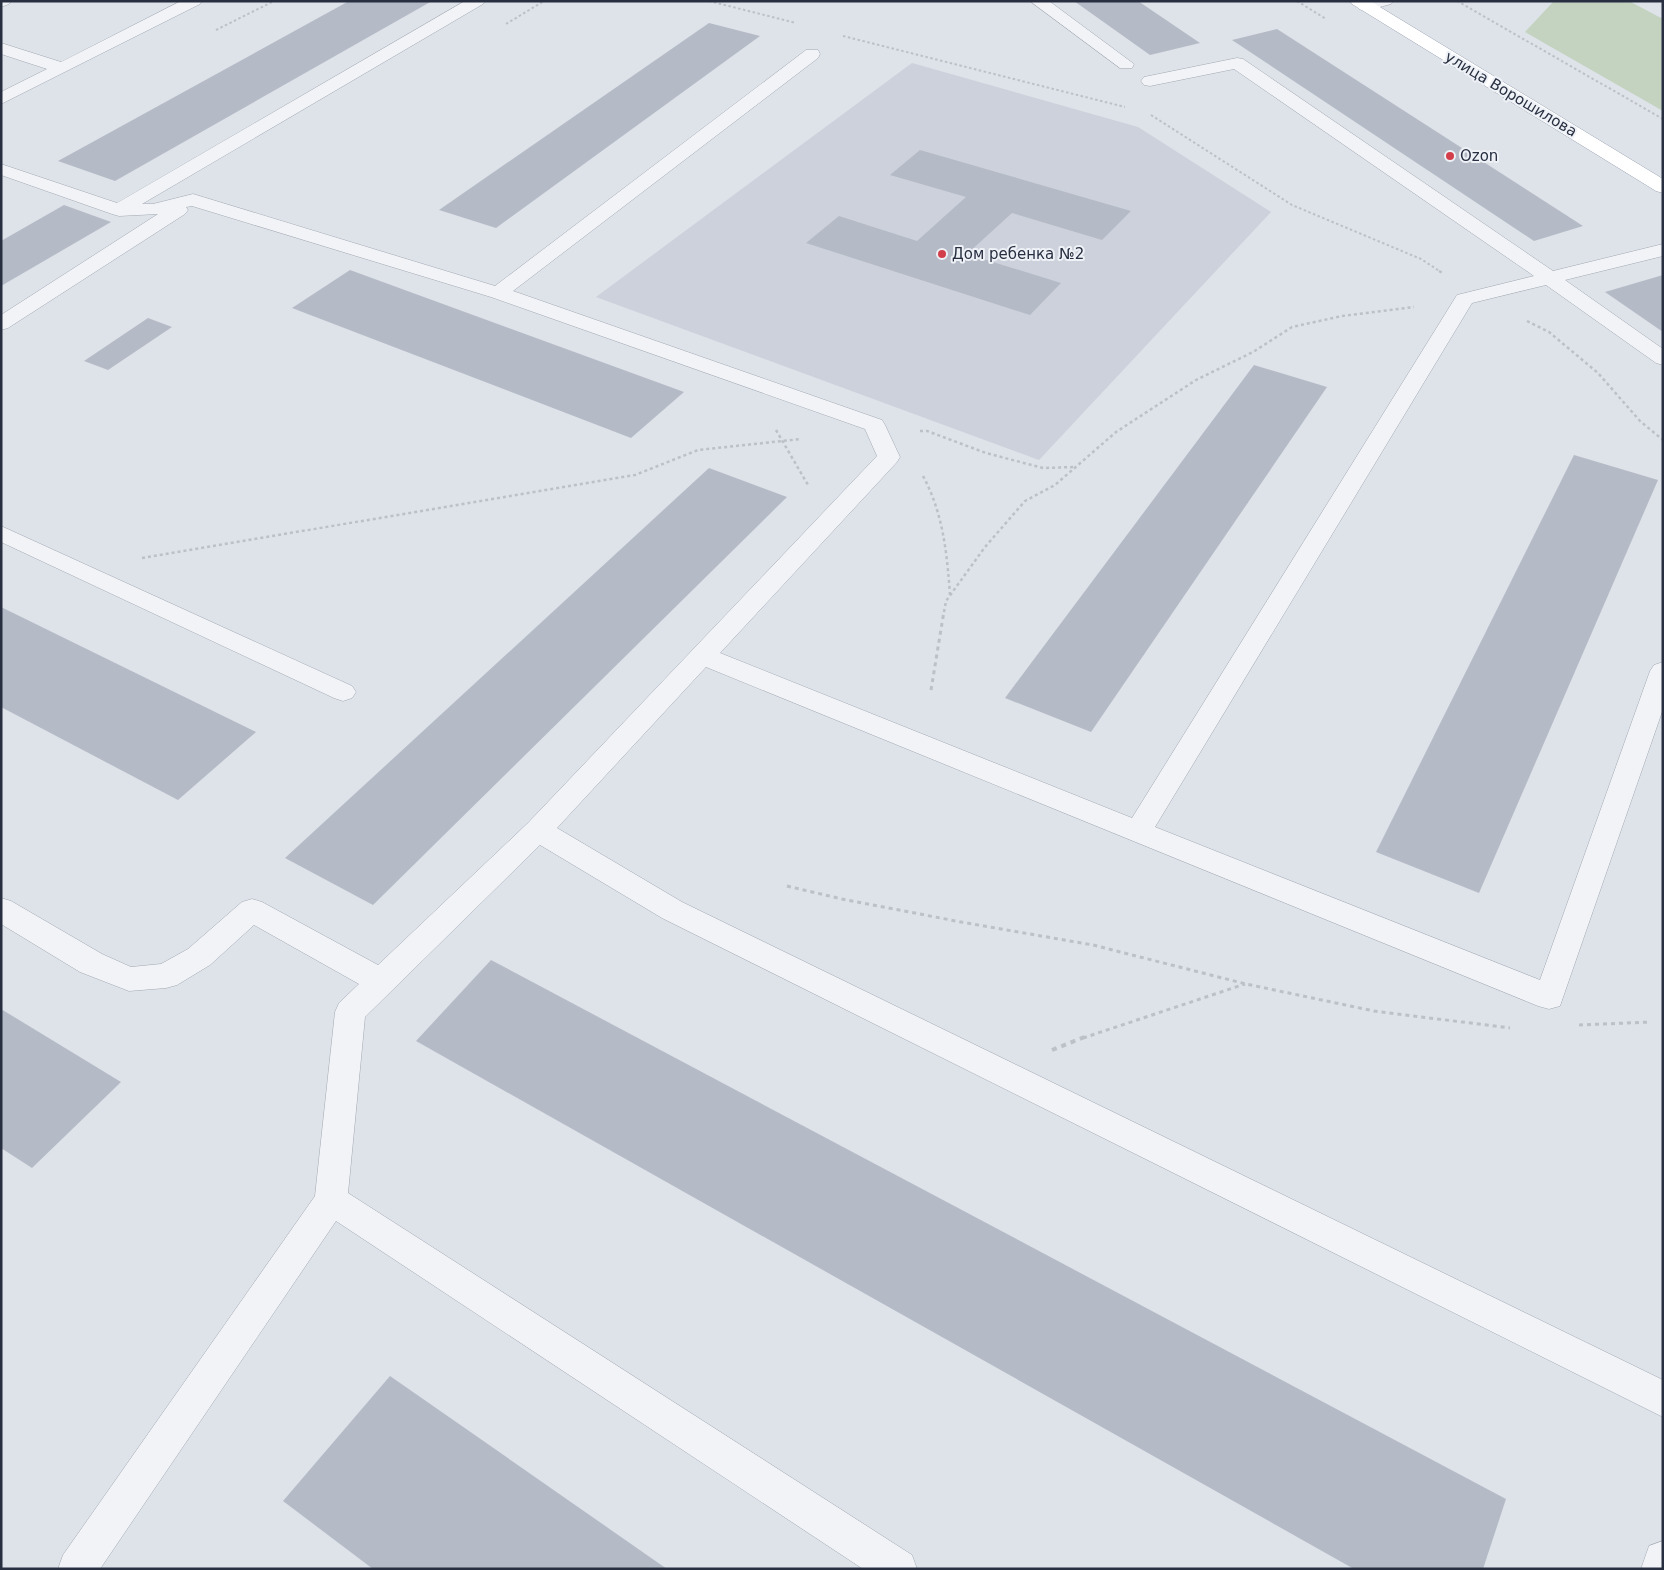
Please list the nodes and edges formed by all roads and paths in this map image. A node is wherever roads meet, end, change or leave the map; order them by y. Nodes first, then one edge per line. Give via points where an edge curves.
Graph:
1 (194, 1) edge
2 (477, 1) edge
3 (710, 1) edge
4 (1038, 1) edge
5 (1385, 1) edge
6 (1457, 1) edge
7 (1362, 3) edge
8 (803, 25) dead end
9 (840, 35) dead end
10 (1, 48) edge
11 (812, 54) dead end
12 (1126, 64) dead end
13 (62, 68) junction
14 (1150, 81) dead end
15 (1, 99) edge
16 (1125, 107) dead end
17 (1150, 114) dead end
18 (1663, 119) edge
19 (1, 169) edge
20 (1663, 187) edge
21 (192, 200) junction
22 (119, 210) junction
23 (1663, 250) edge
24 (1549, 278) junction
25 (498, 292) junction
26 (1470, 298) junction
27 (1, 324) edge
28 (1663, 359) edge
29 (744, 379) junction
30 (881, 431) junction
31 (802, 439) dead end
32 (1663, 440) edge
33 (783, 441) junction
34 (1076, 467) junction
35 (823, 528) junction
36 (1, 532) edge
37 (90, 574) junction
38 (950, 596) junction
39 (703, 656) junction
40 (1663, 671) edge
41 (931, 690) dead end
42 (343, 692) dead end
43 (538, 830) junction
44 (1138, 832) junction
45 (787, 886) dead end
46 (1, 909) edge
47 (382, 982) junction
48 (1246, 984) junction
49 (1651, 1022) dead end
50 (1572, 1025) dead end
51 (1513, 1028) dead end
52 (1010, 1076) junction
53 (331, 1200) junction
54 (1663, 1399) edge
55 (1663, 1560) edge
56 (76, 1569) edge
57 (898, 1569) edge
58 (1660, 1569) edge

1 - 13 street
2 - 22 street
3 - 8 path
4 - 12 street
5 - 7 street
6 - 18 path
7 - 20 main road, улица Ворошилова
9 - 16 path
10 - 13 street
11 - 25 street
13 - 15 street
14 - 24 street via 1237,63
17 - 26 path via 1292,205 1420,259
19 - 22 street
21 - 22 street via 154,210
21 - 25 street
21 - 27 street
23 - 24 street
24 - 26 street
24 - 28 street
25 - 29 street
26 - 32 path via 1549,332 1598,373 1640,421
26 - 34 path via 1342,316 1292,327 1253,352 1196,380 1116,432
26 - 44 street
29 - 30 street via 874,425
29 - 33 path
30 - 34 path via 927,431 986,453 1043,468
30 - 35 street via 889,457
30 - 38 path via 918,469 934,493 947,546
31 - 33 path
33 - 35 path via 814,495
33 - 37 path via 698,450 635,475 137,559
34 - 38 path via 1055,485 1025,501 985,547
35 - 39 street
36 - 37 street
37 - 42 street
38 - 41 path via 946,601
39 - 43 street
39 - 44 street
40 - 44 street via 1549,997
43 - 47 street
43 - 52 street via 672,910
45 - 48 path via 943,919 1093,945
46 - 47 street via 91,963 129,979 166,976 199,957 252,910
47 - 53 street via 350,1012
48 - 51 path via 1374,1011
48 - 52 path via 1095,1033 1042,1054
49 - 50 path
52 - 54 street
53 - 56 street
53 - 57 street
55 - 58 street

